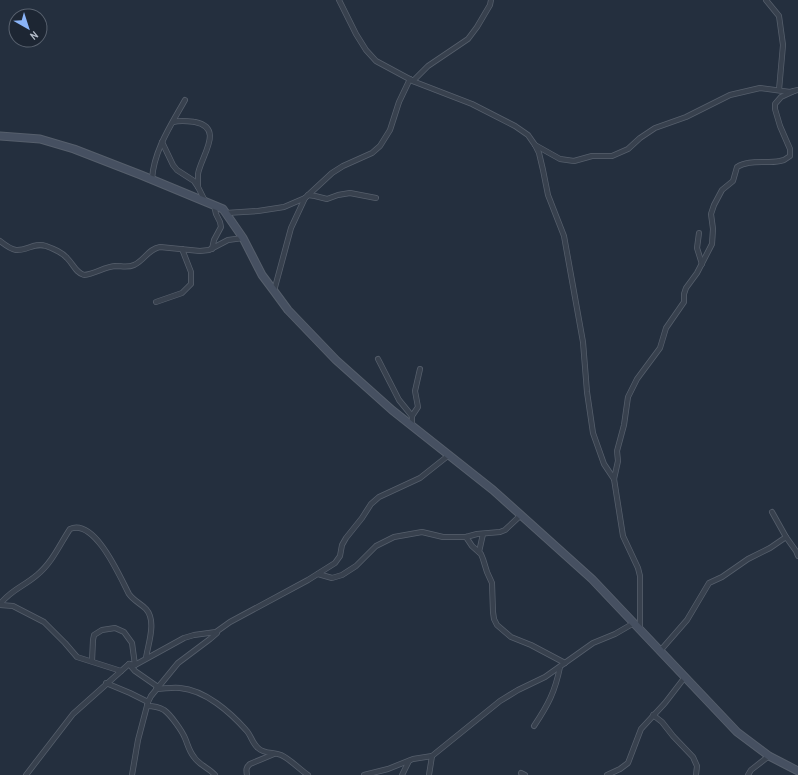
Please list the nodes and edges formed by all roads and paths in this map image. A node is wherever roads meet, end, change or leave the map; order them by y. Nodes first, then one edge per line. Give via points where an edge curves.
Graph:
1 (339, 0) edge
2 (491, 0) edge
3 (766, 0) edge
4 (412, 80) junction
5 (779, 90) junction
6 (796, 91) edge
7 (185, 100) dead end
8 (173, 122) junction
9 (0, 136) edge
10 (162, 142) junction
11 (535, 145) junction
12 (152, 180) junction
13 (198, 187) junction
14 (306, 196) junction
15 (376, 198) dead end
16 (205, 201) junction
17 (214, 205) junction
18 (226, 213) junction
19 (699, 233) dead end
20 (243, 238) junction
21 (0, 241) edge
22 (182, 248) junction
23 (212, 249) junction
24 (702, 264) junction
25 (274, 291) junction
26 (156, 302) dead end
27 (378, 359) dead end
28 (420, 369) dead end
29 (412, 416) junction
30 (412, 426) junction
31 (449, 455) junction
32 (614, 479) junction
33 (772, 512) dead end
34 (521, 516) junction
35 (484, 534) junction
36 (466, 537) junction
37 (786, 537) junction
38 (795, 546) edge
39 (479, 552) junction
40 (798, 556) edge
41 (318, 574) junction
42 (0, 605) edge
43 (634, 624) junction
44 (220, 630) junction
45 (640, 630) junction
46 (660, 651) junction
47 (146, 658) junction
48 (92, 661) junction
49 (565, 663) junction
50 (129, 664) junction
51 (135, 665) junction
52 (560, 667) junction
53 (121, 671) junction
54 (685, 677) junction
55 (106, 683) junction
56 (157, 688) junction
57 (147, 704) junction
58 (653, 715) junction
59 (534, 726) dead end
60 (276, 754) junction
61 (432, 756) junction
62 (769, 756) junction
63 (409, 761) junction
64 (620, 769) junction
65 (798, 771) edge
66 (26, 775) edge
67 (132, 775) edge
68 (215, 775) edge
69 (247, 775) edge
70 (308, 775) edge
71 (364, 775) edge
72 (402, 775) edge
73 (429, 775) edge
74 (607, 775) edge
75 (617, 775) edge
76 (696, 775) edge
77 (748, 775) edge

1 - 4 street via 356,34 372,58
2 - 4 street via 471,35
3 - 5 street via 779,16 783,46
4 - 11 street via 472,104 515,126 528,135
4 - 14 street via 399,102 390,130 380,146 342,166
5 - 6 street
5 - 11 street via 760,88 730,95 686,117 655,128 628,149 612,156 592,156 574,161 560,159
6 - 24 street via 781,97 775,104 790,156 780,161 742,164 736,167 733,181 722,190 714,205 711,214 712,244
7 - 8 street
8 - 10 street
8 - 13 street via 181,120 203,124 209,129 210,136 198,175
9 - 12 street via 48,141
10 - 12 street
10 - 13 street via 173,165
11 - 32 street via 548,195 564,236 583,342 593,433 604,464
12 - 16 street
13 - 16 street
14 - 15 street via 327,199 350,194
14 - 18 street via 284,207
14 - 25 street via 291,228
16 - 17 street
17 - 18 street
17 - 23 street via 221,227
18 - 20 street
19 - 24 street via 698,248
20 - 23 street via 228,240
20 - 25 street via 262,275
21 - 22 street via 15,250 46,246 61,252 76,270 84,275 111,267 132,266 154,248
22 - 23 street via 200,251
22 - 26 street via 191,272 191,284 182,293
24 - 32 street via 686,288 684,302 666,328 660,348 637,379 628,397 624,425 616,451 618,461
25 - 30 street via 336,360
27 - 29 street via 399,400
28 - 29 street via 415,391 418,407
29 - 30 street
30 - 31 street
31 - 34 street
31 - 41 street via 420,478 379,497 370,504 342,545 339,560
32 - 45 street via 623,536 640,576
33 - 37 street
34 - 35 street via 505,530
34 - 43 street via 592,580
35 - 36 street
35 - 39 street
36 - 39 street
36 - 41 street via 443,537 422,532 399,536 376,546 356,566 342,575 332,578
37 - 38 street
37 - 46 street via 709,583 687,620
38 - 40 street
39 - 49 street via 492,583 493,612 497,625 511,637
41 - 44 street
42 - 47 street via 11,592 46,566 70,529 82,528 100,543 129,594 148,612 151,625
42 - 48 street via 13,606 38,618 50,627 77,657
43 - 45 street
43 - 49 street via 593,643
44 - 47 street via 184,638
44 - 56 street via 178,663
45 - 46 street
46 - 54 street
47 - 51 street
48 - 51 street via 94,635 102,630 114,628 124,632 132,644
48 - 53 street
49 - 52 street
50 - 51 street
50 - 53 street
50 - 56 street
52 - 59 street via 549,702
52 - 61 street via 500,701
53 - 55 street
54 - 58 street
54 - 62 street via 737,732
55 - 57 street via 130,693
55 - 66 street via 73,714
56 - 57 street
56 - 60 street via 197,691 236,718 258,748
57 - 67 street
57 - 68 street via 167,713 182,733 191,754
58 - 64 street via 641,729 628,762
58 - 76 street via 693,757 697,766
60 - 69 street via 250,764 246,770
60 - 70 street via 285,757
61 - 63 street
61 - 73 street
62 - 65 street
62 - 77 street
63 - 71 street
63 - 72 street
64 - 74 street
64 - 75 street

